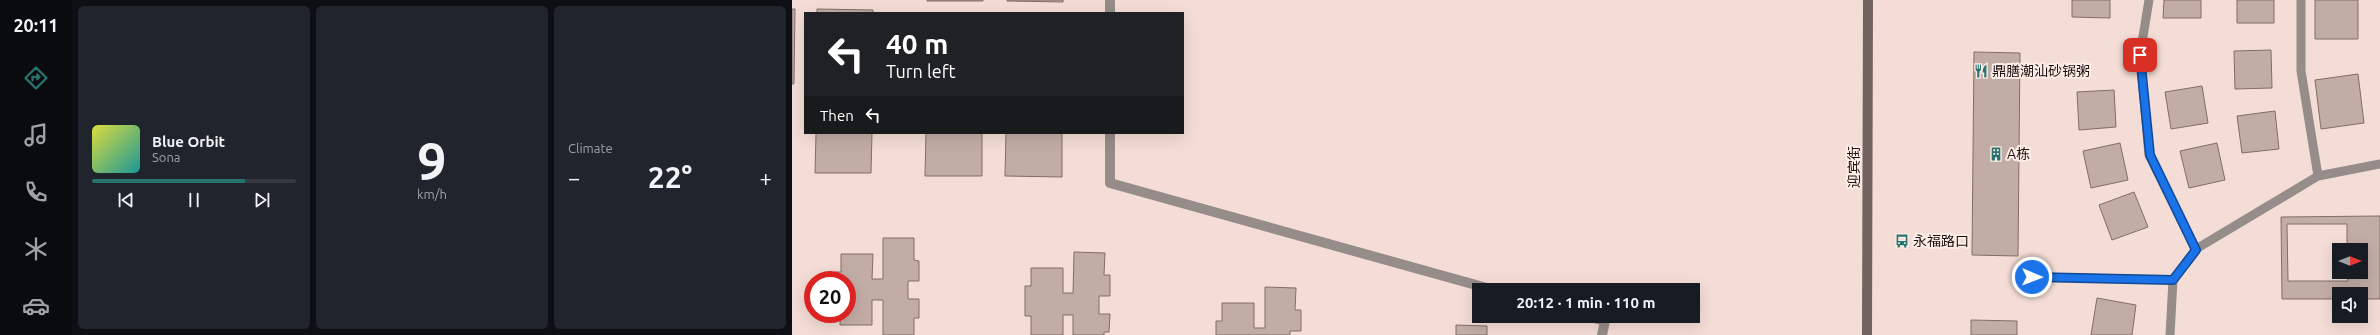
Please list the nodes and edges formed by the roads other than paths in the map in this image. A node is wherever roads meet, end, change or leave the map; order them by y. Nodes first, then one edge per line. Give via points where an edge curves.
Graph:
1 (1110, 0) edge
2 (1868, 0) edge
3 (2149, 0) edge
4 (2301, 0) edge
5 (1110, 12) edge
6 (1110, 134) edge
7 (2380, 164) edge
8 (2318, 176) junction
9 (2196, 250) junction
10 (2032, 277) dead end
11 (2173, 280) junction
12 (1472, 284) edge
13 (1605, 323) edge
14 (1602, 335) edge
15 (1867, 335) edge
16 (2170, 335) edge

1 - 5 street
2 - 15 main road, 迎宾街
3 - 9 lane via 2140,55 2150,155
4 - 8 lane via 2301,71
6 - 12 street via 1110,183
7 - 8 lane
8 - 9 lane
9 - 11 lane
10 - 11 lane
11 - 16 lane
13 - 14 street

